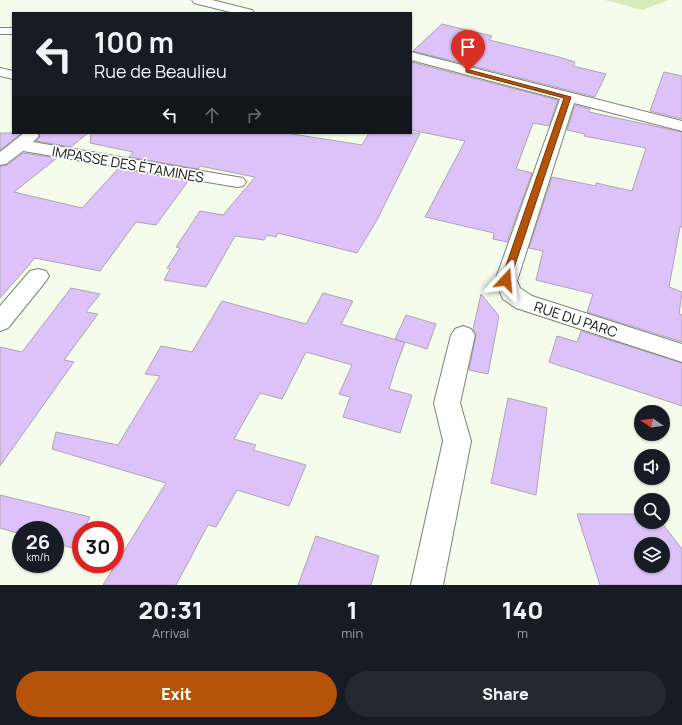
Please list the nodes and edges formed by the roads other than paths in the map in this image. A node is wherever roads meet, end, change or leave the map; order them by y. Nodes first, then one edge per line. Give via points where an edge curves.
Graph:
1 (198, 0) edge
2 (215, 2) edge
3 (200, 12) edge
4 (245, 12) edge
5 (0, 30) edge
6 (12, 31) edge
7 (412, 56) edge
8 (0, 72) edge
9 (12, 75) edge
10 (568, 97) junction
11 (682, 126) edge
12 (34, 134) edge
13 (19, 145) junction
14 (0, 160) edge
15 (237, 182) dead end
16 (38, 276) dead end
17 (0, 322) edge
18 (463, 336) dead end
19 (682, 353) edge
20 (427, 585) edge

1 - 2 street
2 - 3 street
2 - 4 street
5 - 6 lane
7 - 10 street
8 - 9 street
10 - 11 street
10 - 19 street, RUE DU PARC via 506,280 511,293 524,302
12 - 13 street
13 - 14 street
13 - 15 street, IMPASSE DES ÉTAMINES
16 - 17 street
18 - 20 street via 447,403 457,441

